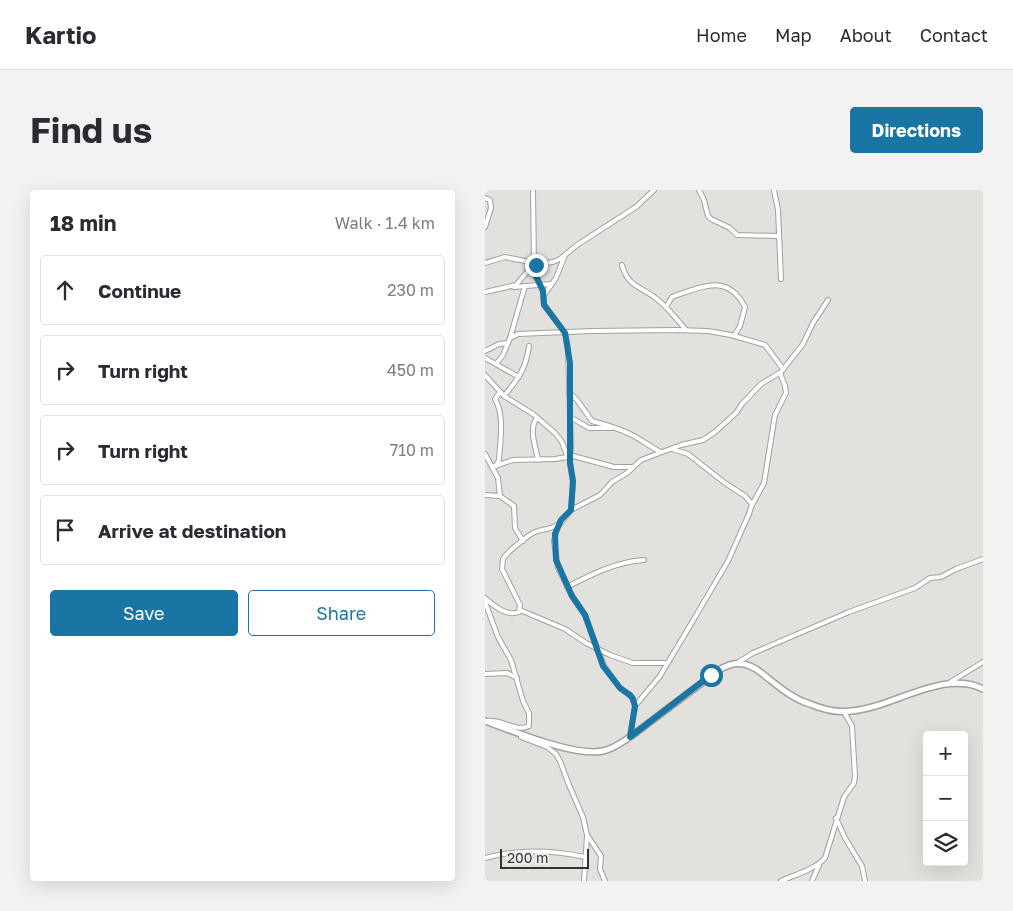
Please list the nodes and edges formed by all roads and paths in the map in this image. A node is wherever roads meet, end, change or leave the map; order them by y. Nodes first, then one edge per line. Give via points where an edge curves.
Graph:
1 (533, 190) edge
2 (655, 190) edge
3 (699, 190) edge
4 (774, 190) edge
5 (485, 198) edge
6 (485, 227) edge
7 (779, 236) junction
8 (565, 255) junction
9 (485, 263) edge
10 (534, 264) junction
11 (621, 265) dead end
12 (781, 278) dead end
13 (551, 284) junction
14 (540, 285) junction
15 (525, 286) junction
16 (504, 289) junction
17 (485, 292) edge
18 (544, 295) junction
19 (828, 300) dead end
20 (666, 307) junction
21 (686, 330) junction
22 (565, 333) junction
23 (734, 336) junction
24 (510, 338) junction
25 (508, 343) junction
26 (529, 346) dead end
27 (485, 352) edge
28 (485, 358) edge
29 (496, 364) junction
30 (781, 371) junction
31 (485, 375) edge
32 (519, 377) junction
33 (500, 392) junction
34 (569, 392) junction
35 (504, 396) junction
36 (570, 417) junction
37 (537, 418) junction
38 (614, 429) junction
39 (672, 448) junction
40 (661, 452) junction
41 (485, 454) edge
42 (569, 457) junction
43 (538, 460) junction
44 (487, 464) edge
45 (494, 467) junction
46 (633, 467) junction
47 (485, 495) edge
48 (500, 496) junction
49 (752, 505) junction
50 (571, 510) junction
51 (561, 520) junction
52 (523, 541) junction
53 (983, 559) edge
54 (644, 560) dead end
55 (567, 587) junction
56 (485, 598) edge
57 (485, 602) edge
58 (520, 610) junction
59 (597, 649) junction
60 (983, 662) edge
61 (667, 663) junction
62 (737, 663) junction
63 (485, 674) edge
64 (517, 678) junction
65 (949, 683) junction
66 (983, 689) edge
67 (635, 706) junction
68 (843, 712) junction
69 (485, 721) edge
70 (497, 725) junction
71 (630, 737) junction
72 (836, 818) junction
73 (587, 835) junction
74 (585, 857) junction
75 (485, 858) edge
76 (820, 863) junction
77 (584, 881) edge
78 (605, 881) edge
79 (781, 881) edge
80 (813, 881) edge
81 (865, 881) edge

1 - 10 street
2 - 8 street via 636,207
3 - 7 street via 709,218 737,235
4 - 7 street
5 - 6 street via 491,204
7 - 12 street
8 - 10 street via 557,261
8 - 13 street
9 - 10 street via 505,257
10 - 14 street
10 - 16 street via 519,283
11 - 20 street via 627,278
13 - 14 street
13 - 18 street
14 - 15 street
14 - 18 street
15 - 16 street
15 - 24 street
16 - 17 street
18 - 22 street via 544,305
19 - 30 street via 803,344
20 - 21 street
20 - 23 street via 677,295 711,284 722,285 736,293 745,307
21 - 22 street
21 - 23 street
22 - 24 street via 519,334
22 - 34 street via 570,363
23 - 30 street via 765,345
24 - 25 street
25 - 27 street
25 - 29 street
26 - 32 street
28 - 29 street
29 - 32 street
30 - 39 street via 761,384 709,437
30 - 49 street via 786,393 775,415 764,483
31 - 33 street
32 - 35 street
33 - 35 street
33 - 45 street via 495,399 501,416 499,460
34 - 36 street
34 - 38 street via 590,419
35 - 37 street
36 - 38 street via 589,428
36 - 42 street
37 - 42 street via 558,436
37 - 43 street via 533,432
38 - 40 street via 631,434
39 - 40 street
39 - 49 street via 688,454 745,496
40 - 46 street
41 - 44 street
42 - 43 street
42 - 46 street
42 - 50 street via 573,481
43 - 45 street via 513,460
44 - 45 street
45 - 48 street
46 - 50 street via 595,498
47 - 48 street
48 - 52 street via 514,506 515,528
49 - 61 street via 728,561
50 - 51 street
51 - 52 street via 552,528 536,532
51 - 55 street via 555,534 555,551 558,568
52 - 58 street via 505,555 501,564
53 - 62 street via 849,612
54 - 55 street via 609,567
55 - 59 street via 585,615
56 - 58 street via 508,613
57 - 64 street
58 - 59 street via 565,629
59 - 61 street via 633,663
59 - 67 street via 606,670 630,695
60 - 65 street
61 - 67 street
62 - 68 street via 756,669 798,700
62 - 71 street via 719,670
63 - 64 street via 507,673
64 - 69 street via 529,713 529,726 522,728 498,720
65 - 66 street via 967,682
65 - 68 street
67 - 71 street
68 - 72 street via 852,726 855,776
69 - 70 street
70 - 71 street via 582,752 609,750
70 - 73 street via 556,754 583,817
72 - 76 street via 826,855
72 - 81 street via 859,859
73 - 74 street
73 - 78 street via 601,856 600,869
74 - 75 street via 531,852
74 - 77 street
76 - 79 street
76 - 80 street

